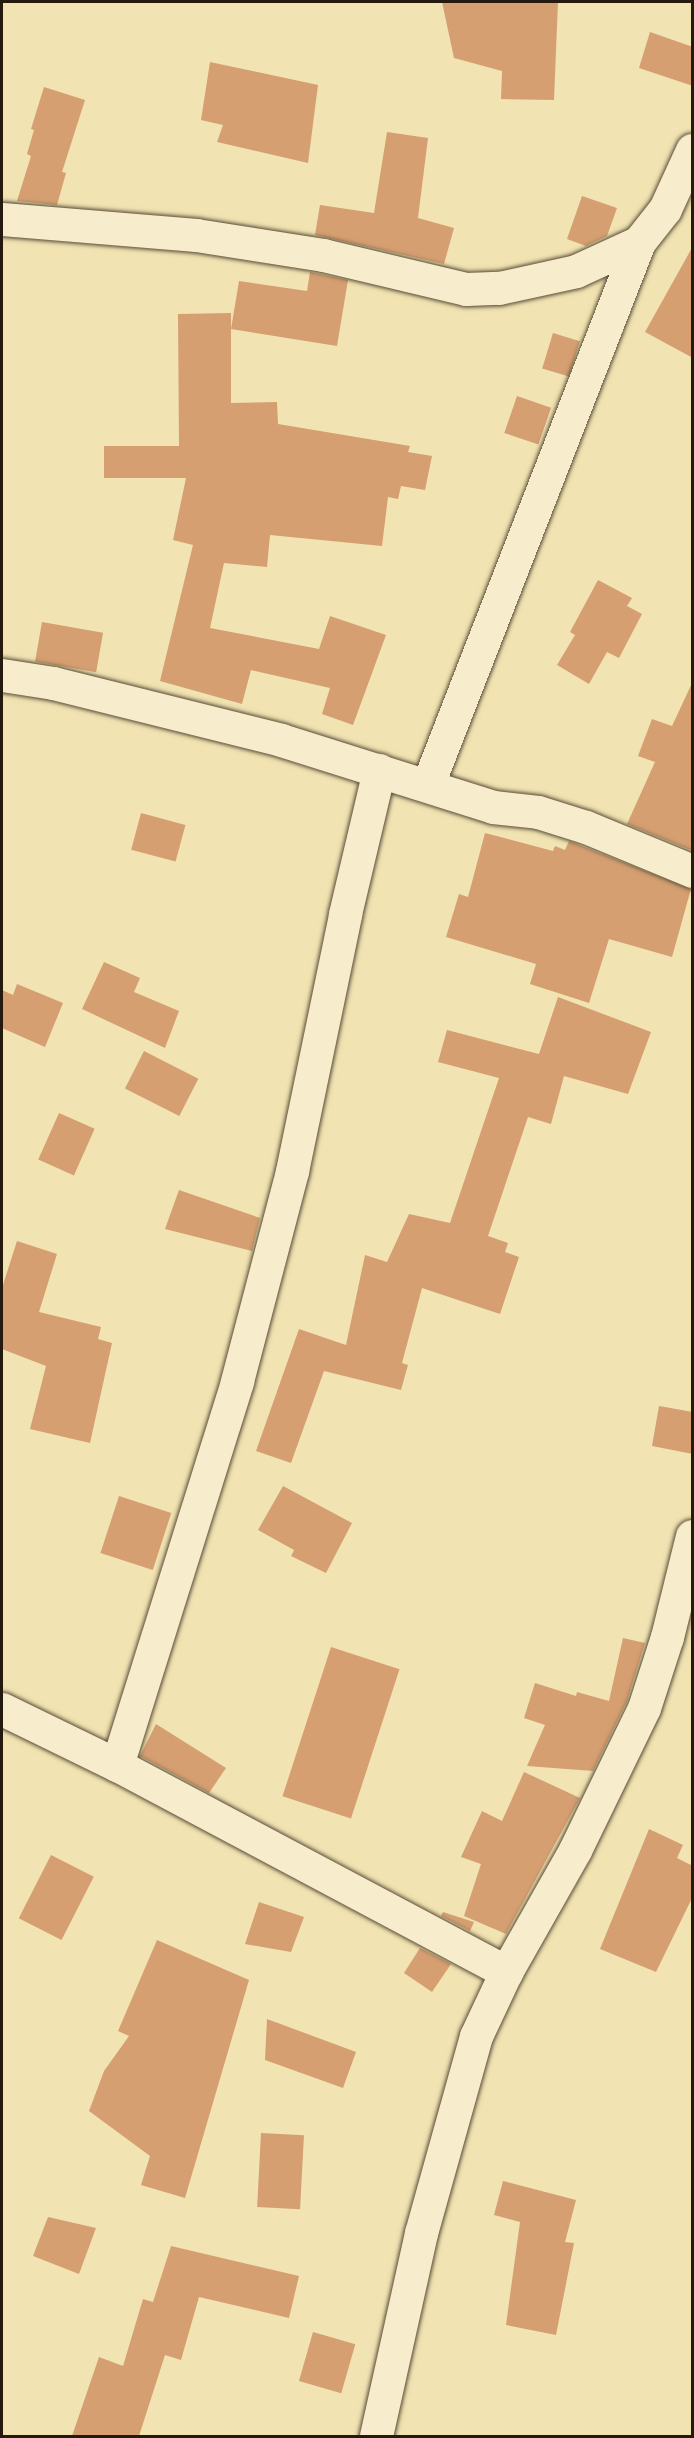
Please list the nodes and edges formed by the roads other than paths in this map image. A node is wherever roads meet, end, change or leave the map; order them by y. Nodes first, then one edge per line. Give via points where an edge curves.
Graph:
1 (693, 150) edge
2 (2, 219) edge
3 (639, 242) junction
4 (2, 675) edge
5 (379, 770) junction
6 (428, 784) junction
7 (693, 872) edge
8 (693, 1536) edge
9 (2, 1711) edge
10 (117, 1766) junction
11 (506, 1972) junction
12 (376, 2436) edge

1 - 3 street via 665,209
2 - 3 street via 196,235 323,255 465,289 499,288 576,272
3 - 6 street
4 - 5 street via 167,711
5 - 6 street
5 - 10 street via 292,1171 237,1381
6 - 7 street via 493,807 538,812 586,827
8 - 11 street via 668,1637 644,1708 575,1850
9 - 10 street
10 - 11 street
11 - 12 street via 476,2036 421,2232

